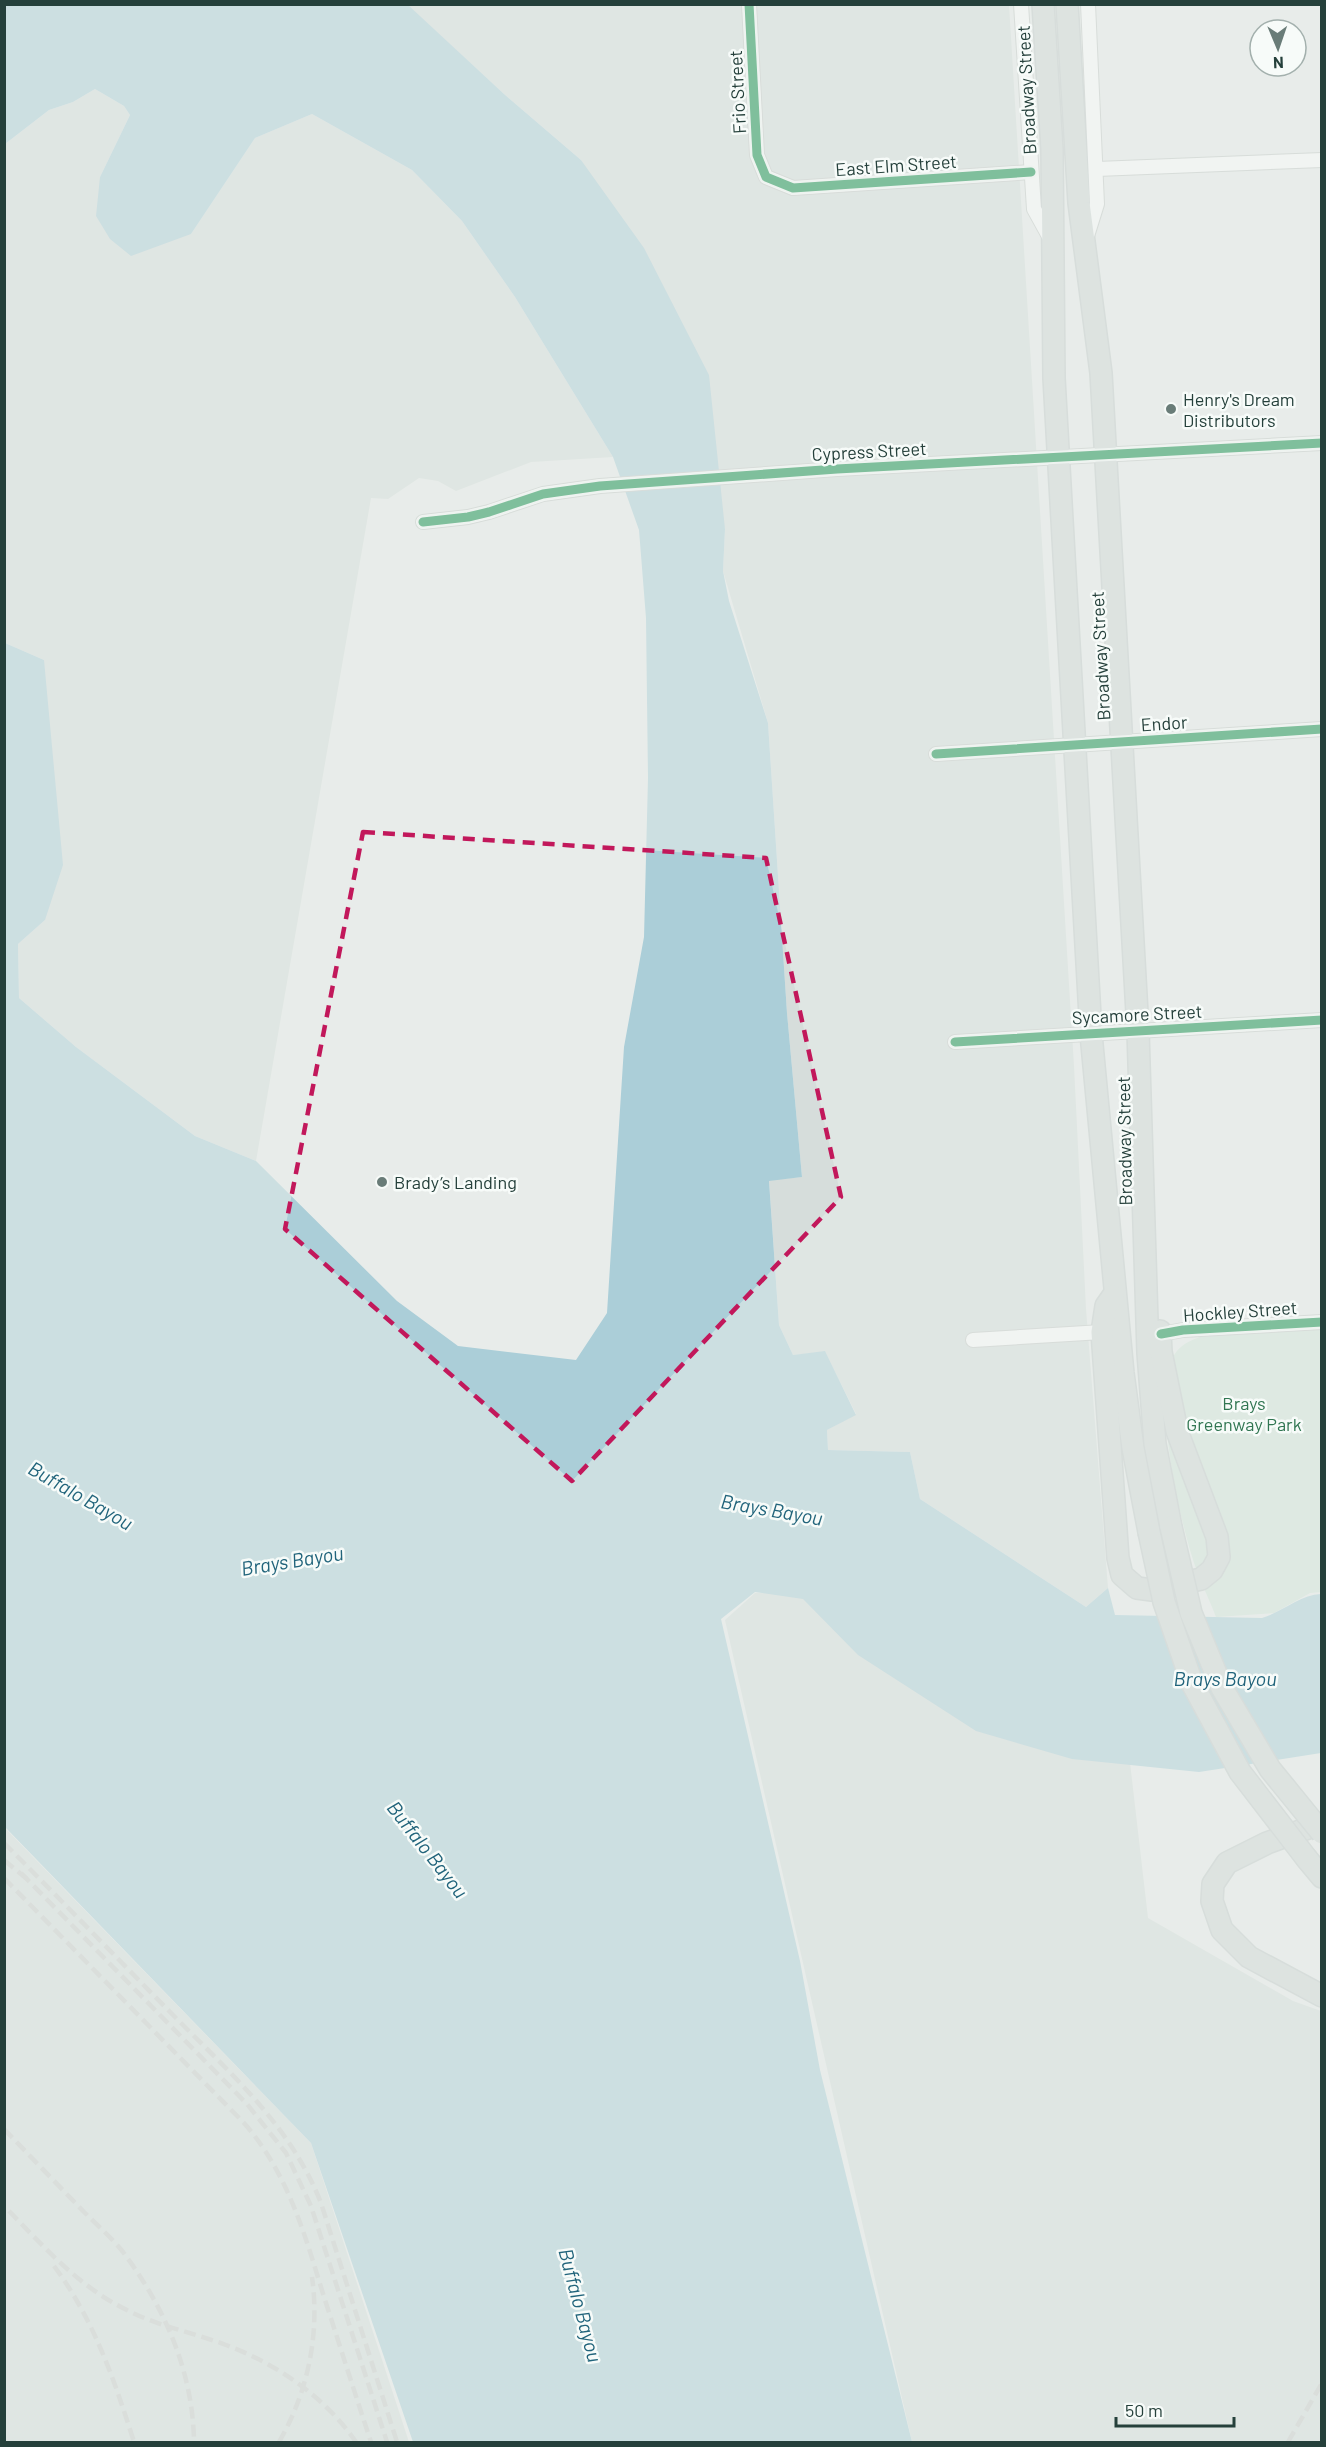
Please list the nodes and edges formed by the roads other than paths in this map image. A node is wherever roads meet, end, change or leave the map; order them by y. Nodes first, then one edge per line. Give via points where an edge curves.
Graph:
1 (749, 4) edge
2 (1021, 4) edge
3 (1043, 4) edge
4 (1067, 4) edge
5 (1088, 4) edge
6 (1322, 160) edge
7 (1096, 169) junction
8 (1031, 172) junction
9 (766, 177) joint
10 (1053, 243) junction
11 (1084, 243) junction
12 (1322, 444) edge
13 (1106, 455) junction
14 (1057, 458) junction
15 (423, 522) dead end
16 (1322, 729) edge
17 (1121, 743) junction
18 (1074, 745) junction
19 (936, 754) dead end
20 (1322, 1020) edge
21 (1138, 1031) junction
22 (1091, 1034) junction
23 (954, 1042) dead end
24 (1143, 1248) junction
25 (1116, 1292) junction
26 (1322, 1322) edge
27 (1102, 1332) junction
28 (1161, 1334) junction
29 (973, 1340) dead end
30 (1322, 1823) edge
31 (1322, 1833) edge
32 (1317, 1873) edge
33 (1322, 1996) edge

1 - 9 street, Frio Street via 757,155
2 - 8 street, Broadway Street
3 - 10 main road, Broadway Street
4 - 11 main road, Broadway Street
5 - 7 street, Broadway Street
6 - 7 street
7 - 11 street, Broadway Street via 1097,204
8 - 9 street, East Elm Street via 793,188
8 - 10 street, Broadway Street via 1034,209
10 - 14 main road, Broadway Street
11 - 13 main road, Broadway Street via 1097,330
12 - 13 street, Cypress Street
13 - 14 street, Cypress Street
13 - 17 main road, Broadway Street
14 - 15 street, Cypress Street via 600,486 543,494 468,517
14 - 18 main road, Broadway Street
16 - 17 street, Endor
17 - 18 street, Endor
17 - 21 main road, Broadway Street
18 - 19 street, Endor
18 - 22 main road, Broadway Street
20 - 21 street, Sycamore Street
21 - 22 street, Sycamore Street
21 - 24 main road, Broadway Street
22 - 23 street, Sycamore Street
22 - 25 main road, Broadway Street
24 - 28 main road
24 - 31 main road, Broadway Street, bridge via 1155,1444 1191,1613 1222,1688 1270,1769
25 - 27 main road via 1106,1306
25 - 32 main road, Broadway Street, bridge via 1132,1448 1164,1602 1192,1683 1240,1772
26 - 28 street, Hockley Street
27 - 28 main road via 1118,1558 1122,1575 1137,1588 1152,1590 1201,1579 1219,1557 1217,1537 1177,1431
27 - 29 street
30 - 33 main road via 1227,1863 1213,1884 1212,1901 1221,1930 1249,1957

